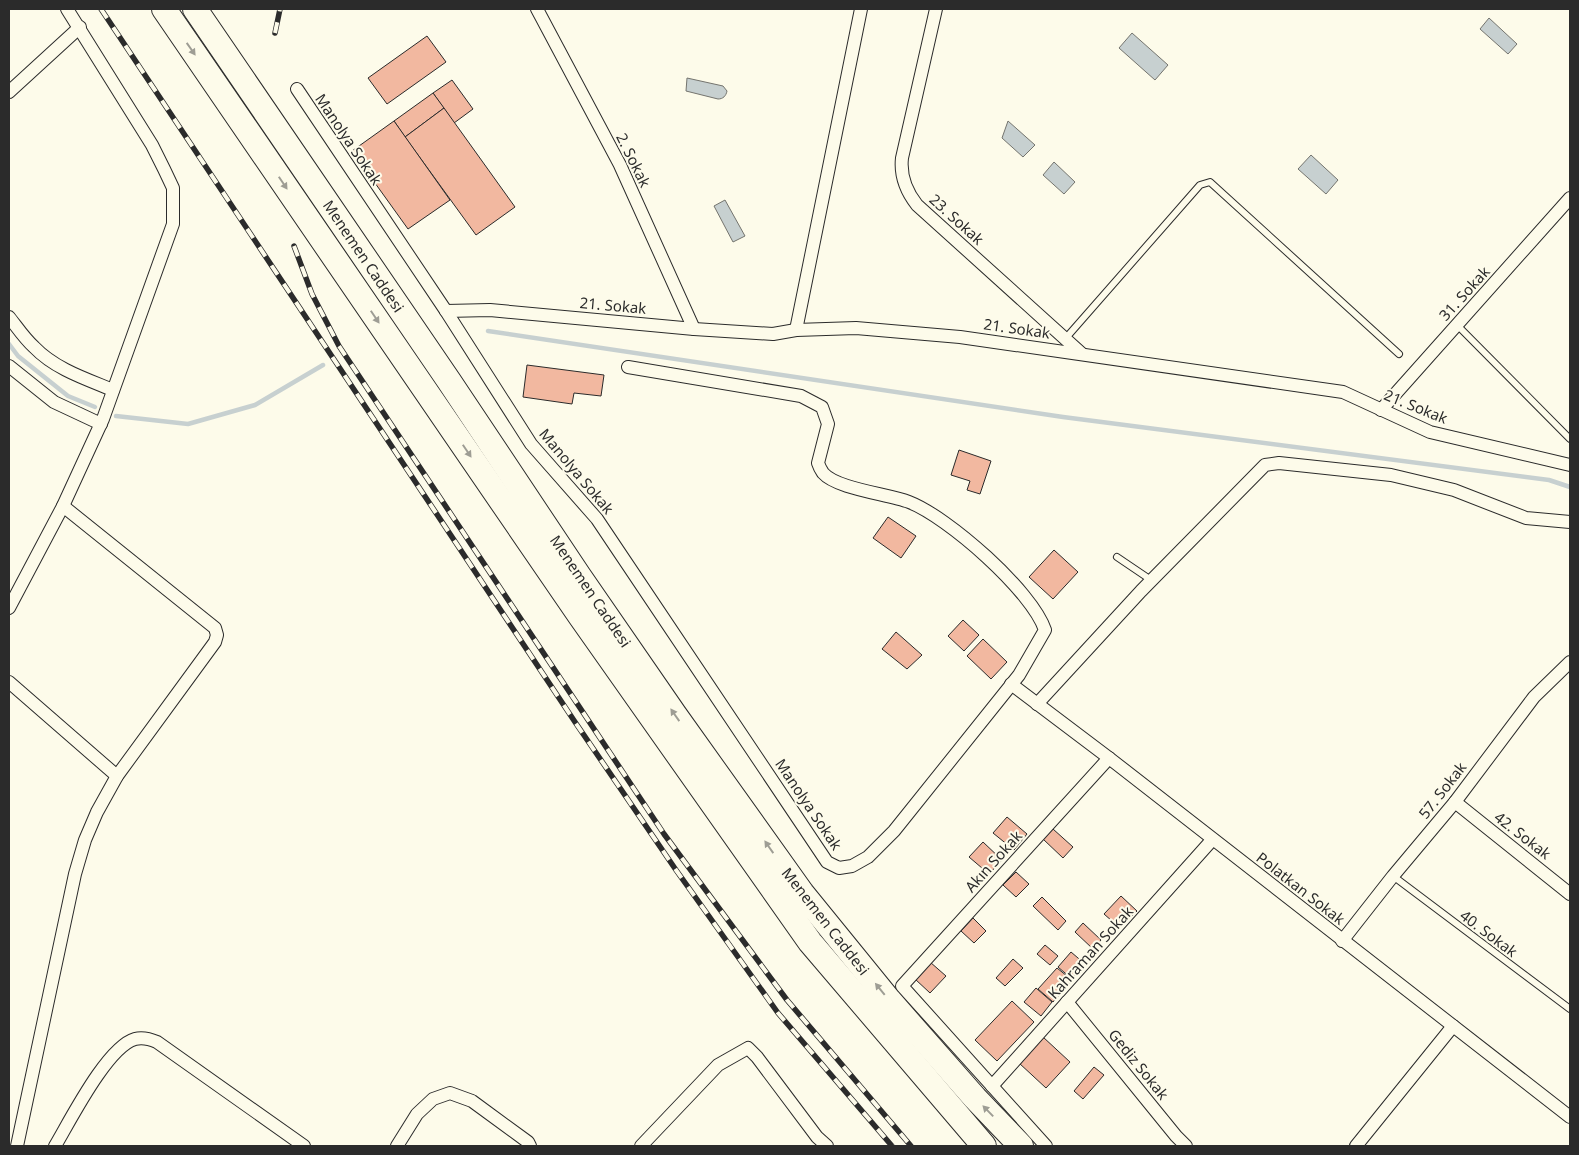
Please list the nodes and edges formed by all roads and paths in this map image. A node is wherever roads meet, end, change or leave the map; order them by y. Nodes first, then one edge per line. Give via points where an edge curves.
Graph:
1 (67, 9) edge
2 (164, 9) edge
3 (195, 9) edge
4 (537, 9) edge
5 (861, 9) edge
6 (936, 9) edge
7 (80, 27) junction
8 (296, 89) dead end
9 (9, 92) edge
10 (1570, 198) edge
11 (446, 311) junction
12 (9, 317) edge
13 (1458, 325) junction
14 (694, 329) junction
15 (796, 330) junction
16 (1065, 339) junction
17 (1082, 354) junction
18 (1399, 354) dead end
19 (9, 366) edge
20 (628, 367) dead end
21 (113, 390) junction
22 (1381, 410) junction
23 (100, 424) junction
24 (1570, 439) edge
25 (1570, 465) edge
26 (63, 506) junction
27 (1570, 522) edge
28 (1117, 557) dead end
29 (1152, 580) junction
30 (9, 608) edge
31 (1570, 662) edge
32 (9, 682) edge
33 (1011, 684) junction
34 (1037, 704) junction
35 (1109, 758) junction
36 (118, 776) junction
37 (1455, 802) junction
38 (1212, 840) junction
39 (1393, 876) junction
40 (1570, 894) edge
41 (1342, 941) junction
42 (1067, 1002) junction
43 (1570, 1009) edge
44 (1453, 1026) junction
45 (992, 1086) junction
46 (1570, 1117) edge
47 (814, 1142) edge
48 (17, 1146) edge
49 (55, 1146) edge
50 (304, 1146) edge
51 (397, 1146) edge
52 (530, 1146) edge
53 (641, 1146) edge
54 (827, 1146) edge
55 (984, 1146) edge
56 (1021, 1146) edge
57 (1046, 1146) edge
58 (1186, 1146) edge
59 (1356, 1146) edge

1 - 7 street
2 -> 55 highway, Menemen Caddesi via 574,607 810,942
56 -> 3 highway, Menemen Caddesi via 889,1000 802,893 613,625
4 - 14 street, 2. Sokak via 620,164
5 - 15 street
6 - 16 street, 23. Sokak via 902,158 904,184 917,205
7 - 9 street
7 - 21 street via 152,145 173,188 173,224
8 - 11 street, Manolya Sokak
10 - 13 street, 31. Sokak
11 - 14 street, 21. Sokak via 490,310
11 - 33 street, Manolya Sokak via 531,444 597,519 828,862 839,868 852,866 868,857 894,831
12 - 21 street via 46,358
13 - 22 street, 31. Sokak
13 - 24 lane
14 - 15 street, 21. Sokak via 773,334
15 - 17 street, 21. Sokak via 856,328 960,337
16 - 17 street, 23. Sokak
16 - 18 lane via 1200,185 1210,182
17 - 22 street, 21. Sokak via 1343,392
19 - 23 street via 54,402
20 - 33 street via 801,396 822,407 828,424 818,463 824,474 837,482 910,502 954,528 1024,594 1041,617 1045,630
21 - 23 street
22 - 25 street, 21. Sokak via 1430,432
23 - 26 street
26 - 30 street
26 - 36 street via 215,628 217,635
27 - 29 street via 1526,518 1454,490 1391,475 1279,463 1265,465
28 - 29 lane
29 - 34 street
31 - 37 street, 57. Sokak via 1534,697
32 - 36 street
33 - 34 street, Polatkan Sokak
34 - 35 street, Polatkan Sokak
35 - 38 street, Polatkan Sokak
35 - 45 street, Akın Sokak via 902,986
36 - 48 street via 97,812 75,874
37 - 39 street, 57. Sokak
37 - 40 street, 42. Sokak
38 - 41 street, Polatkan Sokak
38 - 42 street, Kahraman Sokak
39 - 41 street, 57. Sokak
39 - 43 lane, 40. Sokak
41 - 44 street, Polatkan Sokak
42 - 45 street, Kahraman Sokak
42 - 58 street, Gediz Sokak
44 - 46 street, Polatkan Sokak
44 - 59 street
45 - 57 street
47 - 53 street via 748,1048 718,1065
47 - 54 street
49 - 50 street via 95,1076 126,1044 142,1038 157,1042
51 - 52 street via 417,1114 433,1099 450,1094 472,1101

